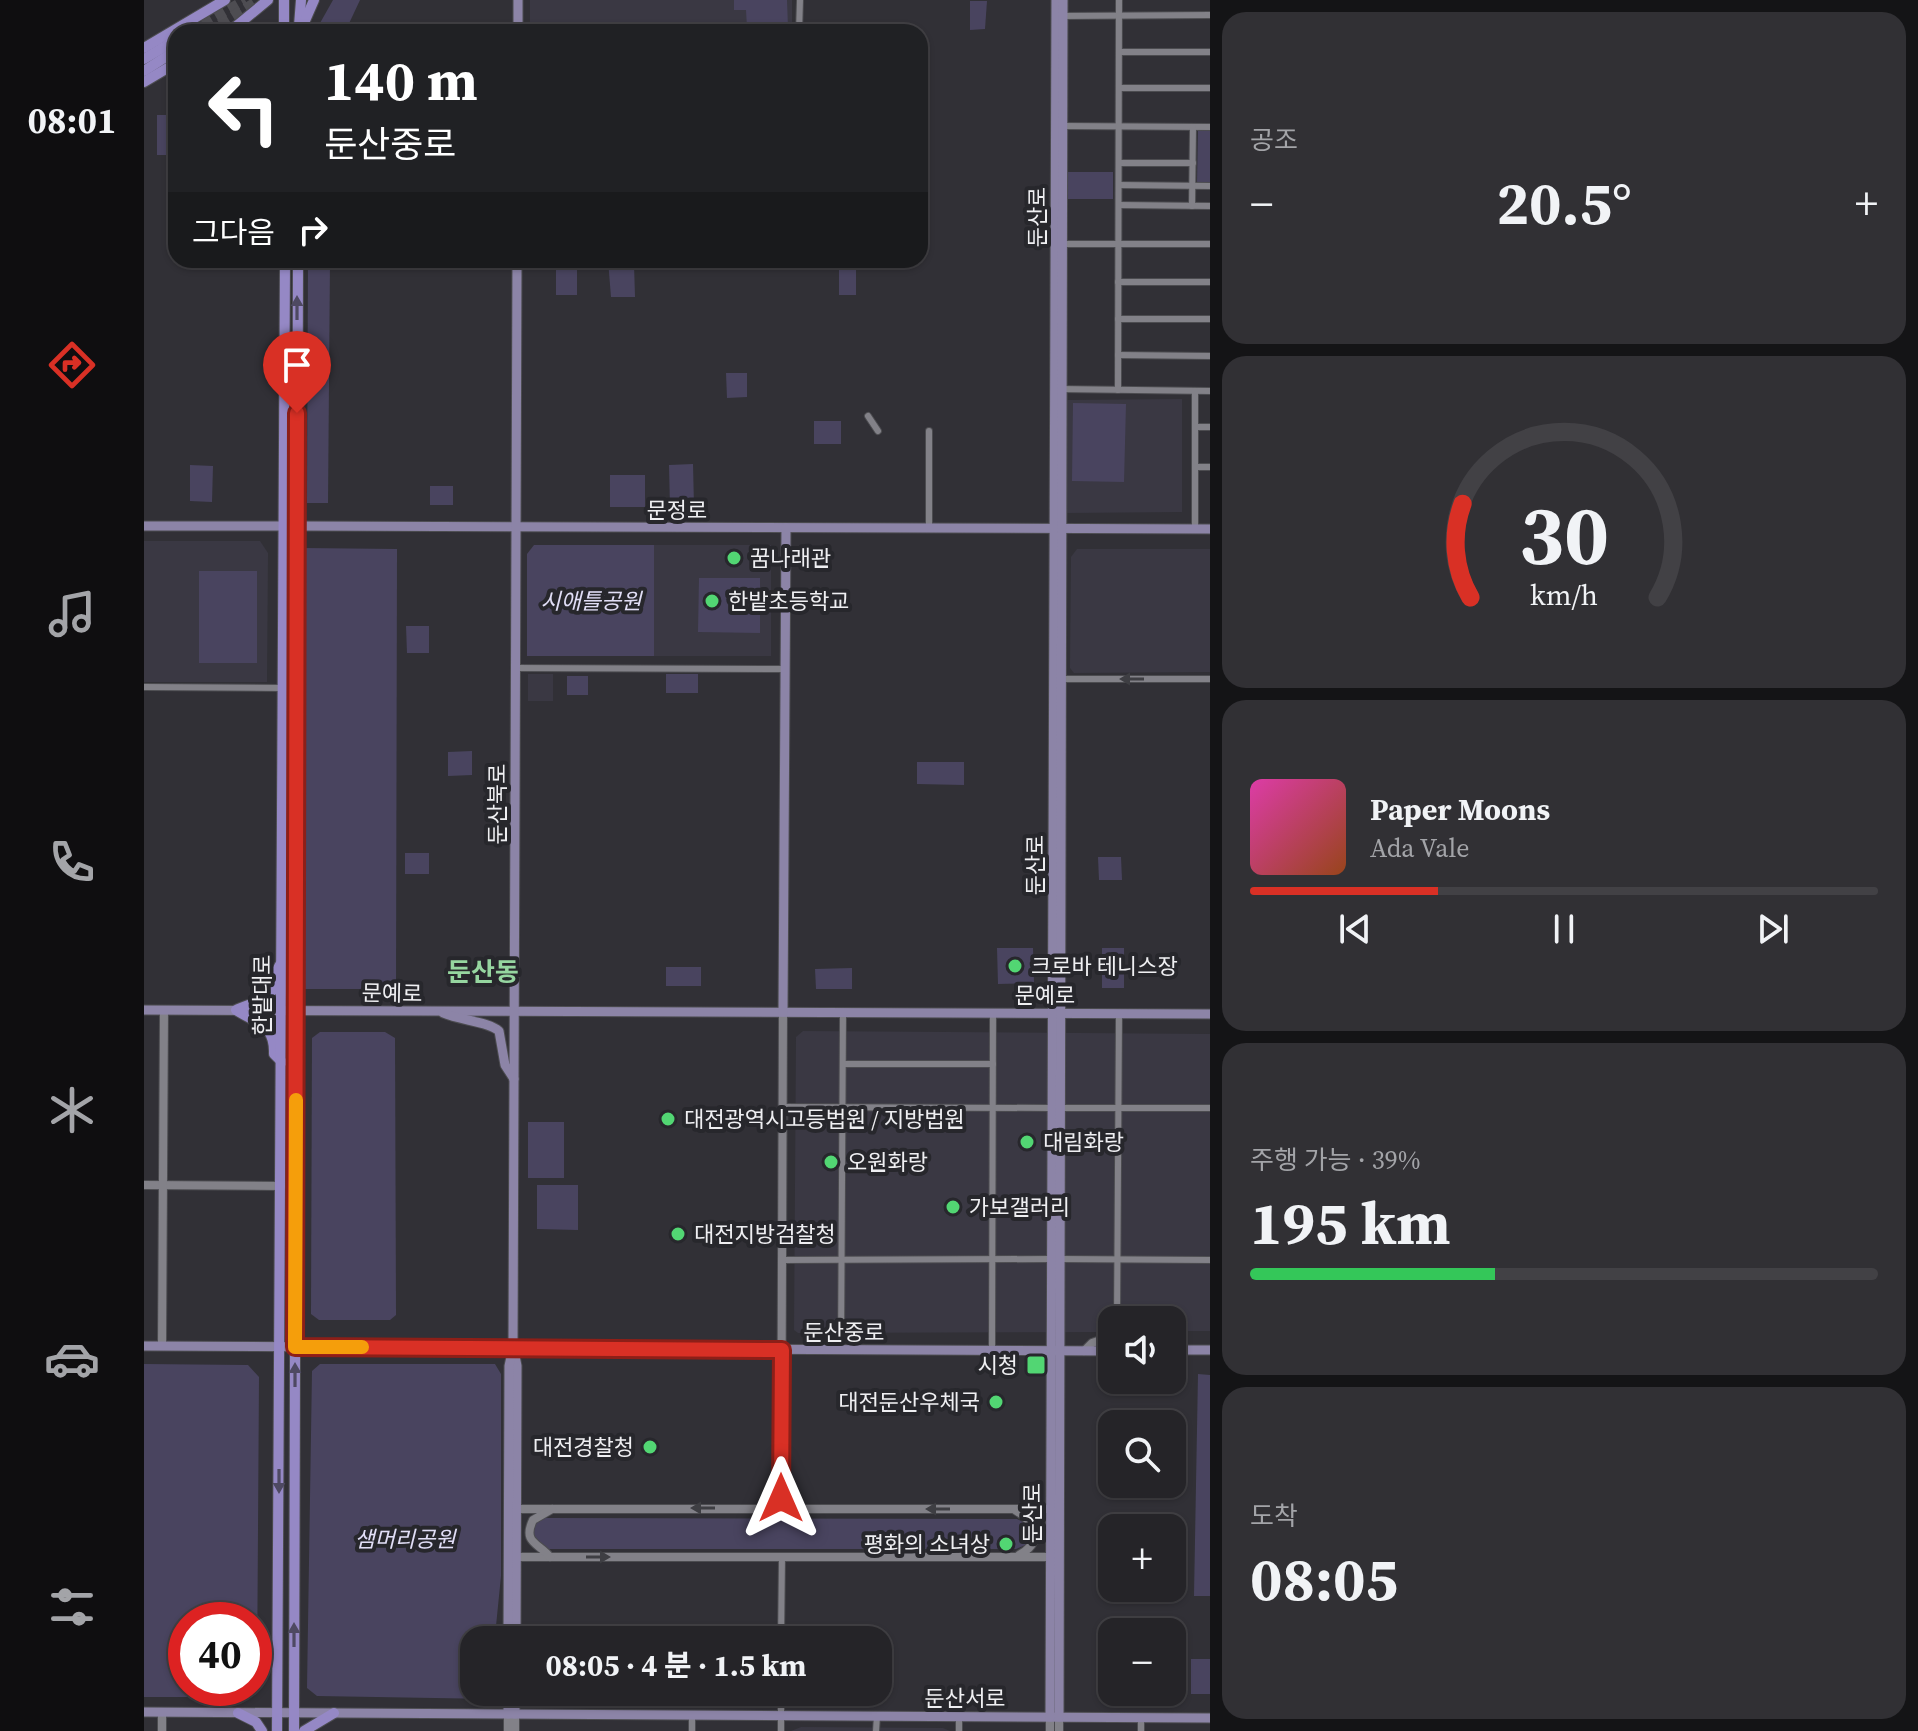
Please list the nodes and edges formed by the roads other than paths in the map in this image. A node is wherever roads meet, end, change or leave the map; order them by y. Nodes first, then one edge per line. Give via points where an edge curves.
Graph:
1 (225, 0) edge
2 (268, 0) edge
3 (284, 0) edge
4 (301, 0) edge
5 (314, 0) edge
6 (518, 0) edge
7 (800, 0) edge
8 (1056, 0) edge
9 (1063, 0) edge
10 (1119, 0) edge
11 (1210, 15) edge
12 (1060, 16) junction
13 (1119, 16) junction
14 (184, 24) edge
15 (239, 24) edge
16 (284, 24) edge
17 (300, 24) edge
18 (304, 24) edge
19 (518, 24) edge
20 (799, 24) edge
21 (168, 34) edge
22 (144, 48) edge
23 (1119, 52) junction
24 (1210, 52) edge
25 (168, 53) edge
26 (168, 55) edge
27 (168, 57) edge
28 (144, 59) edge
29 (144, 71) edge
30 (144, 82) edge
31 (1119, 88) junction
32 (1210, 88) edge
33 (1063, 126) junction
34 (1119, 126) junction
35 (1193, 127) junction
36 (1210, 127) edge
37 (1119, 163) junction
38 (1193, 163) junction
39 (1119, 185) junction
40 (1193, 186) junction
41 (1210, 186) edge
42 (1119, 205) junction
43 (1192, 206) junction
44 (1210, 206) edge
45 (1063, 244) junction
46 (1118, 244) junction
47 (1210, 244) edge
48 (285, 268) edge
49 (298, 268) edge
50 (517, 268) edge
51 (1118, 282) junction
52 (1210, 282) edge
53 (1118, 319) junction
54 (1210, 319) edge
55 (1118, 355) junction
56 (1210, 356) edge
57 (1058, 389) junction
58 (1118, 390) junction
59 (1195, 391) junction
60 (1210, 391) edge
61 (868, 416) dead end
62 (1195, 427) junction
63 (1210, 427) edge
64 (878, 431) dead end
65 (929, 431) dead end
66 (1195, 467) junction
67 (1210, 467) edge
68 (144, 526) edge
69 (284, 526) junction
70 (297, 526) junction
71 (516, 527) junction
72 (786, 528) junction
73 (929, 528) junction
74 (1058, 529) junction
75 (1195, 529) junction
76 (1210, 529) edge
77 (515, 668) junction
78 (785, 669) junction
79 (1057, 679) junction
80 (1210, 679) edge
81 (144, 687) edge
82 (283, 688) junction
83 (283, 961) junction
84 (144, 1010) edge
85 (164, 1010) junction
86 (236, 1010) junction
87 (283, 1010) junction
88 (296, 1010) junction
89 (514, 1011) junction
90 (440, 1012) junction
91 (783, 1012) junction
92 (843, 1013) junction
93 (993, 1013) junction
94 (1056, 1013) junction
95 (1119, 1014) junction
96 (1210, 1014) edge
97 (282, 1062) junction
98 (843, 1064) junction
99 (993, 1064) junction
100 (514, 1079) junction
101 (783, 1107) junction
102 (843, 1107) junction
103 (993, 1107) junction
104 (1056, 1108) junction
105 (1118, 1108) junction
106 (1210, 1108) edge
107 (144, 1185) edge
108 (163, 1185) junction
109 (281, 1186) junction
110 (842, 1259) junction
111 (992, 1259) junction
112 (1055, 1259) junction
113 (1117, 1259) junction
114 (782, 1260) junction
115 (1210, 1260) edge
116 (1117, 1306) edge
117 (1098, 1341) edge
118 (144, 1346) edge
119 (162, 1346) junction
120 (280, 1347) junction
121 (295, 1347) junction
122 (513, 1348) junction
123 (782, 1350) junction
124 (841, 1350) junction
125 (1186, 1350) edge
126 (1210, 1350) edge
127 (992, 1351) junction
128 (1055, 1351) junction
129 (1084, 1351) junction
130 (1098, 1351) edge
131 (781, 1508) junction
132 (513, 1509) junction
133 (552, 1509) junction
134 (1014, 1509) junction
135 (1050, 1509) junction
136 (513, 1557) junction
137 (550, 1557) junction
138 (782, 1557) junction
139 (1015, 1557) junction
140 (1054, 1557) junction
141 (509, 1626) edge
142 (515, 1626) edge
143 (781, 1626) edge
144 (510, 1706) edge
145 (512, 1706) edge
146 (781, 1706) edge
147 (144, 1712) edge
148 (162, 1712) junction
149 (238, 1713) junction
150 (277, 1713) junction
151 (294, 1713) junction
152 (334, 1713) junction
153 (511, 1714) junction
154 (692, 1715) junction
155 (781, 1716) junction
156 (877, 1716) junction
157 (959, 1716) junction
158 (1054, 1717) junction
159 (1141, 1717) junction
160 (1210, 1718) edge
161 (162, 1731) edge
162 (262, 1731) edge
163 (277, 1731) edge
164 (294, 1731) edge
165 (304, 1731) edge
166 (508, 1731) edge
167 (515, 1731) edge
168 (692, 1731) edge
169 (781, 1731) edge
170 (876, 1731) edge
171 (959, 1731) edge
172 (1050, 1731) edge
173 (1059, 1731) edge
174 (1141, 1731) edge

1 - 14 main road
2 - 15 main road
3 - 16 main road
4 - 17 main road
5 - 18 main road
6 - 19 main road
7 - 20 street
8 - 12 main road, 둔산로
9 - 12 main road, 둔산로
10 - 13 street
11 - 13 street
12 - 13 street
12 - 33 main road, 둔산로
12 - 57 main road, 둔산로
13 - 23 street
21 - 22 main road
23 - 24 street
23 - 31 street
25 - 28 main road
26 - 29 main road
27 - 30 main road
31 - 32 street
31 - 34 street
33 - 34 street
33 - 45 main road, 둔산로
34 - 35 street
34 - 37 street
35 - 36 street
35 - 38 street
37 - 38 street
37 - 39 street
38 - 40 street
39 - 40 street
39 - 42 street
40 - 41 street
40 - 43 street
42 - 43 street
42 - 46 street
43 - 44 street
45 - 46 street
45 - 57 main road, 둔산로
46 - 47 street
46 - 51 street
48 - 69 main road, 한밭대로
70 -> 49 main road, 한밭대로
50 - 71 main road, 둔산북로
51 - 52 street
51 - 53 street
53 - 54 street
53 - 55 street
55 - 56 street
55 - 58 street
57 - 58 street
57 - 74 main road, 둔산로
58 - 59 street
59 - 60 street
59 - 62 street
61 - 64 street
62 - 63 street
62 - 66 street
65 - 73 street
66 - 67 street
66 - 75 street
68 - 69 main road, 문정로
69 - 70 street, 문정로
69 - 82 main road, 한밭대로
70 - 71 main road, 문정로
70 - 88 main road, 한밭대로
71 - 72 main road, 문정로
71 - 77 main road, 둔산북로
72 - 73 main road, 문정로
72 - 78 main road
73 - 74 main road, 문정로
74 - 75 main road, 문정로
74 - 79 main road, 둔산로
75 - 76 main road, 문정로
77 - 78 street
77 - 89 main road, 둔산북로
78 - 91 main road
80 -> 79 street
79 - 94 main road, 둔산로
81 - 82 street
82 - 83 main road, 한밭대로
83 - 86 main road via 269,995
83 - 87 main road, 한밭대로
84 - 85 main road, 문예로
85 - 86 main road, 문예로
85 - 108 street
86 - 87 main road, 문예로
86 - 97 main road via 269,1028 274,1054
87 - 88 main road, 문예로
87 - 97 main road, 한밭대로
88 - 90 main road, 문예로
88 - 121 main road, 한밭대로
89 - 90 main road, 문예로
89 - 91 main road, 문예로
89 - 100 main road, 둔산북로
90 - 100 main road via 499,1031 505,1065
91 - 92 main road, 문예로
91 - 101 street
92 - 93 main road, 문예로
92 - 98 street
93 - 94 main road, 문예로
93 - 99 street
94 - 95 main road, 문예로
94 - 104 main road, 둔산로
95 - 96 main road, 문예로
95 - 105 street
97 - 109 main road, 한밭대로
98 - 99 street
98 - 102 street
99 - 103 street
100 - 122 main road, 둔산북로
101 - 102 street
101 - 114 street
102 - 103 street
102 - 110 street
103 - 104 street
103 - 111 street
104 - 105 street
104 - 112 main road, 둔산로
105 - 106 street
105 - 113 street
107 - 108 street
108 - 109 street
108 - 119 street
109 - 120 main road, 한밭대로
110 - 111 street
110 - 114 street
110 - 124 street
111 - 112 street
111 - 127 street
112 - 113 street
112 - 128 main road, 둔산로
113 - 115 street
113 - 116 street
114 - 123 street
117 - 129 street
118 - 119 main road, 둔산중로
119 - 120 main road, 둔산중로
120 - 121 main road, 둔산중로
120 -> 150 main road, 한밭대로
121 - 122 main road, 둔산중로
151 -> 121 main road, 한밭대로
122 - 123 main road, 둔산중로
122 - 132 main road, 둔산북로
123 - 124 main road, 둔산중로
123 - 131 street
124 - 127 main road, 둔산중로
125 - 126 main road
127 - 128 main road, 둔산중로
128 - 129 main road, 둔산중로
128 - 135 main road, 둔산로
128 - 140 main road, 둔산로
129 - 130 main road, 둔산중로
131 -> 133 street
134 -> 131 street
132 - 133 street
132 - 136 main road, 둔산북로
133 - 137 street via 533,1520 529,1532 533,1546
134 - 135 street
134 - 139 street via 1030,1520 1035,1534 1032,1546
135 - 140 main road, 둔산로
136 - 137 street
136 - 141 main road, 둔산북로
136 - 142 main road, 둔산북로
137 -> 138 street
138 - 139 street
138 - 143 street
139 - 140 street
140 - 158 main road, 둔산로
144 - 153 main road
145 - 153 main road
146 - 155 street
147 - 148 main road, 둔산서로
148 - 149 main road, 둔산서로
148 - 161 street
149 - 150 main road, 둔산서로
149 - 162 main road
150 - 151 main road, 둔산서로
150 - 163 main road, 한밭대로
151 - 152 main road, 둔산서로
151 - 164 main road, 한밭대로
152 - 153 main road, 둔산서로
152 - 165 main road
153 - 154 main road, 둔산서로
153 - 166 street
153 - 167 street
154 - 155 main road, 둔산서로
154 - 168 street
155 - 156 main road, 둔산서로
155 - 169 street
156 - 157 main road, 둔산서로
156 - 170 street
157 - 158 main road, 둔산서로
157 - 171 street
158 - 159 main road, 둔산서로
158 - 172 street, 둔산로
158 - 173 street, 둔산로
159 - 160 main road, 둔산서로
159 - 174 street

